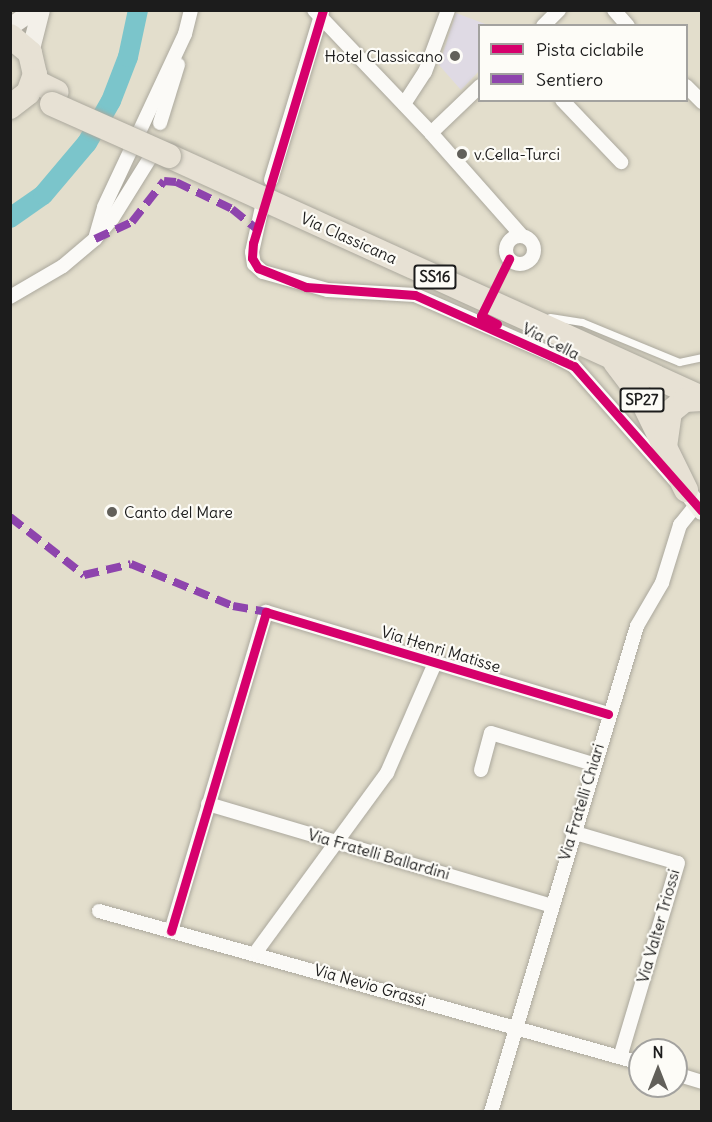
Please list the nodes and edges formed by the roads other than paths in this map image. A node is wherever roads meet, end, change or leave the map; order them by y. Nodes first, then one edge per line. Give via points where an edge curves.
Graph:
1 (34, 10) edge
2 (41, 10) edge
3 (191, 10) edge
4 (448, 10) edge
5 (559, 10) edge
6 (614, 10) edge
7 (319, 13) edge
8 (545, 24) edge
9 (626, 24) edge
10 (10, 27) edge
11 (185, 34) junction
12 (10, 36) edge
13 (30, 53) junction
14 (688, 87) edge
15 (478, 88) edge
16 (24, 94) edge
17 (564, 102) edge
18 (702, 102) edge
19 (404, 104) junction
20 (160, 123) dead end
21 (431, 133) junction
22 (165, 150) junction
23 (621, 162) dead end
24 (271, 180) dead end
25 (262, 207) dead end
26 (522, 236) dead end
27 (95, 238) junction
28 (10, 297) edge
29 (550, 317) junction
30 (609, 356) junction
31 (702, 357) edge
32 (702, 385) edge
33 (702, 399) edge
34 (665, 450) junction
35 (695, 502) edge
36 (435, 663) junction
37 (608, 714) junction
38 (593, 764) junction
39 (480, 770) dead end
40 (208, 804) junction
41 (572, 832) junction
42 (338, 842) junction
43 (550, 905) junction
44 (99, 911) dead end
45 (171, 931) junction
46 (256, 952) junction
47 (515, 1026) junction
48 (620, 1057) junction
49 (628, 1059) edge
50 (491, 1112) edge

1 - 10 main road
2 - 13 main road
3 - 11 street
4 - 19 street via 425,72
5 - 8 street
6 - 9 street
7 - 19 street
7 - 24 street
11 - 20 street
11 - 27 street via 104,207
12 - 13 highway
13 - 16 highway, Via Classicana / SS16
14 - 18 street
15 - 21 street
16 - 22 highway, Via Classicana / SS16 via 54,98
17 - 23 street
19 - 21 street
21 - 26 street
22 - 27 street
22 - 29 highway, Via Classicana / SS16
22 - 30 highway, Via Classicana / SS16
25 - 35 street, Via Cella via 252,252 254,264 263,272 295,284 328,290 416,295 574,366
27 - 28 street via 63,266
29 - 31 lane via 582,322 679,362
29 - 32 highway, Via Classicana / SS16
30 - 33 highway, Via Classicana / SS16
30 - 34 highway, SP27 via 628,376
33 - 34 highway, SP27 via 685,400 670,412
34 - 35 highway, SP27
35 - 37 street, Via Fratelli Chiari via 680,525 662,583 637,626
36 - 37 street, Via Henri Matisse
36 - 40 street, Via Henri Matisse via 266,612
36 - 42 street via 387,773
37 - 38 street, Via Fratelli Chiari
38 - 39 street via 491,734
38 - 41 street, Via Fratelli Chiari
40 - 42 street, Via Fratelli Ballardini
40 - 45 street
41 - 43 street, Via Fratelli Chiari
41 - 48 street, Via Valter Triossi via 678,863
42 - 43 street, Via Fratelli Ballardini
42 - 46 street
43 - 47 street, Via Fratelli Chiari
44 - 45 street, Via Nevio Grassi
45 - 46 street, Via Nevio Grassi via 251,955
46 - 47 street, Via Nevio Grassi
47 - 48 street, Via Nevio Grassi
47 - 50 street, Via Fratelli Chiari
48 - 49 street, Via Nevio Grassi

